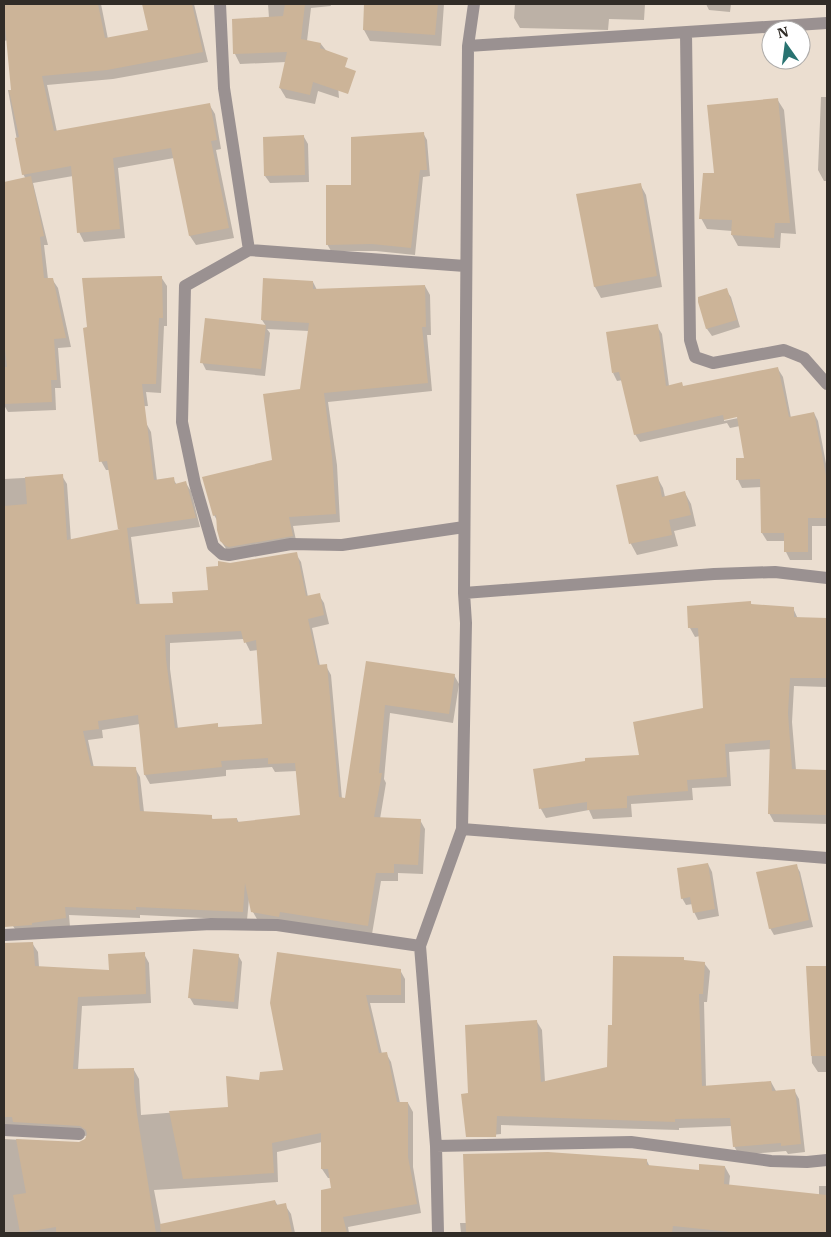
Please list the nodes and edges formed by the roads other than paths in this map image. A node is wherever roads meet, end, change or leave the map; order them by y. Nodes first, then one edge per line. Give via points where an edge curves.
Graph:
1 (220, 4) edge
2 (474, 4) edge
3 (827, 23) edge
4 (686, 33) junction
5 (468, 46) junction
6 (249, 250) junction
7 (465, 266) junction
8 (827, 384) edge
9 (464, 527) junction
10 (827, 578) edge
11 (464, 593) junction
12 (462, 829) junction
13 (827, 858) edge
14 (4, 935) edge
15 (420, 946) junction
16 (4, 1130) edge
17 (79, 1134) dead end
18 (436, 1146) junction
19 (827, 1160) edge
20 (438, 1233) edge

1 - 6 street via 224,88
2 - 5 street
3 - 4 street
4 - 5 street
4 - 8 street via 690,340 695,358 713,363 784,350 804,358
5 - 7 street
6 - 7 street
6 - 9 street via 185,286 182,422 213,546 222,554 229,555 291,544 342,545
7 - 9 street
9 - 11 street
10 - 11 street via 775,572 723,574
11 - 12 street
12 - 13 street
12 - 15 street
14 - 15 street via 211,924 277,925
15 - 18 street
16 - 17 street
18 - 19 street via 631,1142 771,1161
18 - 20 street

